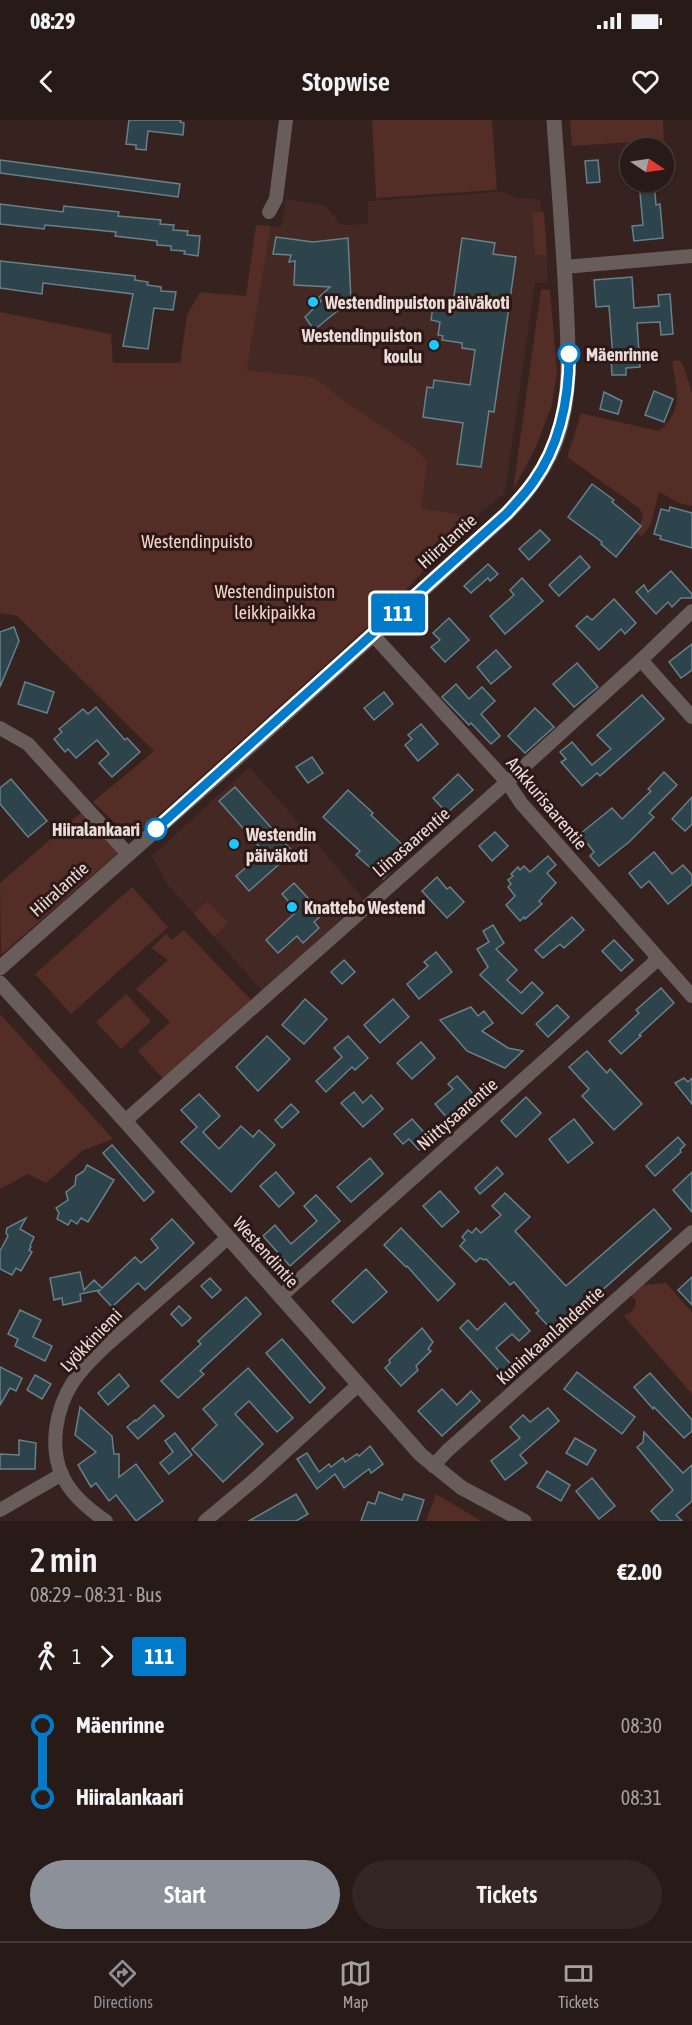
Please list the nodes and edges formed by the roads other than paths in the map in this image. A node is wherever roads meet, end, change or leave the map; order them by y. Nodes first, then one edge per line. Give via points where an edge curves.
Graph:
1 (286, 120) edge
2 (554, 120) edge
3 (269, 212) dead end
4 (692, 256) edge
5 (564, 267) junction
6 (692, 611) edge
7 (373, 635) junction
8 (641, 660) junction
9 (692, 717) edge
10 (0, 728) edge
11 (507, 782) junction
12 (128, 854) junction
13 (658, 959) junction
14 (0, 968) edge
15 (0, 983) edge
16 (692, 996) edge
17 (125, 1121) junction
18 (692, 1232) edge
19 (227, 1238) junction
20 (280, 1297) junction
21 (358, 1385) junction
22 (433, 1466) junction
23 (62, 1474) junction
24 (0, 1510) edge
25 (105, 1521) edge
26 (204, 1521) edge
27 (524, 1521) edge

1 - 3 street via 276,199
2 - 5 street, Hiiralantie
4 - 5 street
5 - 7 street, Hiiralantie via 569,381 550,454 534,482 507,513
6 - 8 street, Liinasaarentie
7 - 11 street, Ankkurisaarentie
7 - 12 street, Hiiralantie
8 - 9 street
8 - 11 street, Liinasaarentie
10 - 12 street via 28,744
11 - 13 street, Ankkurisaarentie
11 - 17 street, Liinasaarentie
12 - 14 street, Hiiralantie
13 - 16 street, Ankkurisaarentie
13 - 20 street, Niittysaarentie
15 - 17 street, Westendintie
17 - 19 street, Westendintie
18 - 22 street, Kuninkaanlahdentie
19 - 20 street, Westendintie
19 - 23 street, Lyökkiniemi via 115,1338 74,1381 57,1420
20 - 21 street, Westendintie
21 - 22 street, Westendintie
21 - 26 street
22 - 27 street, Westendintie via 462,1488
23 - 24 street
23 - 25 street, Lyökkiniemi via 74,1494

